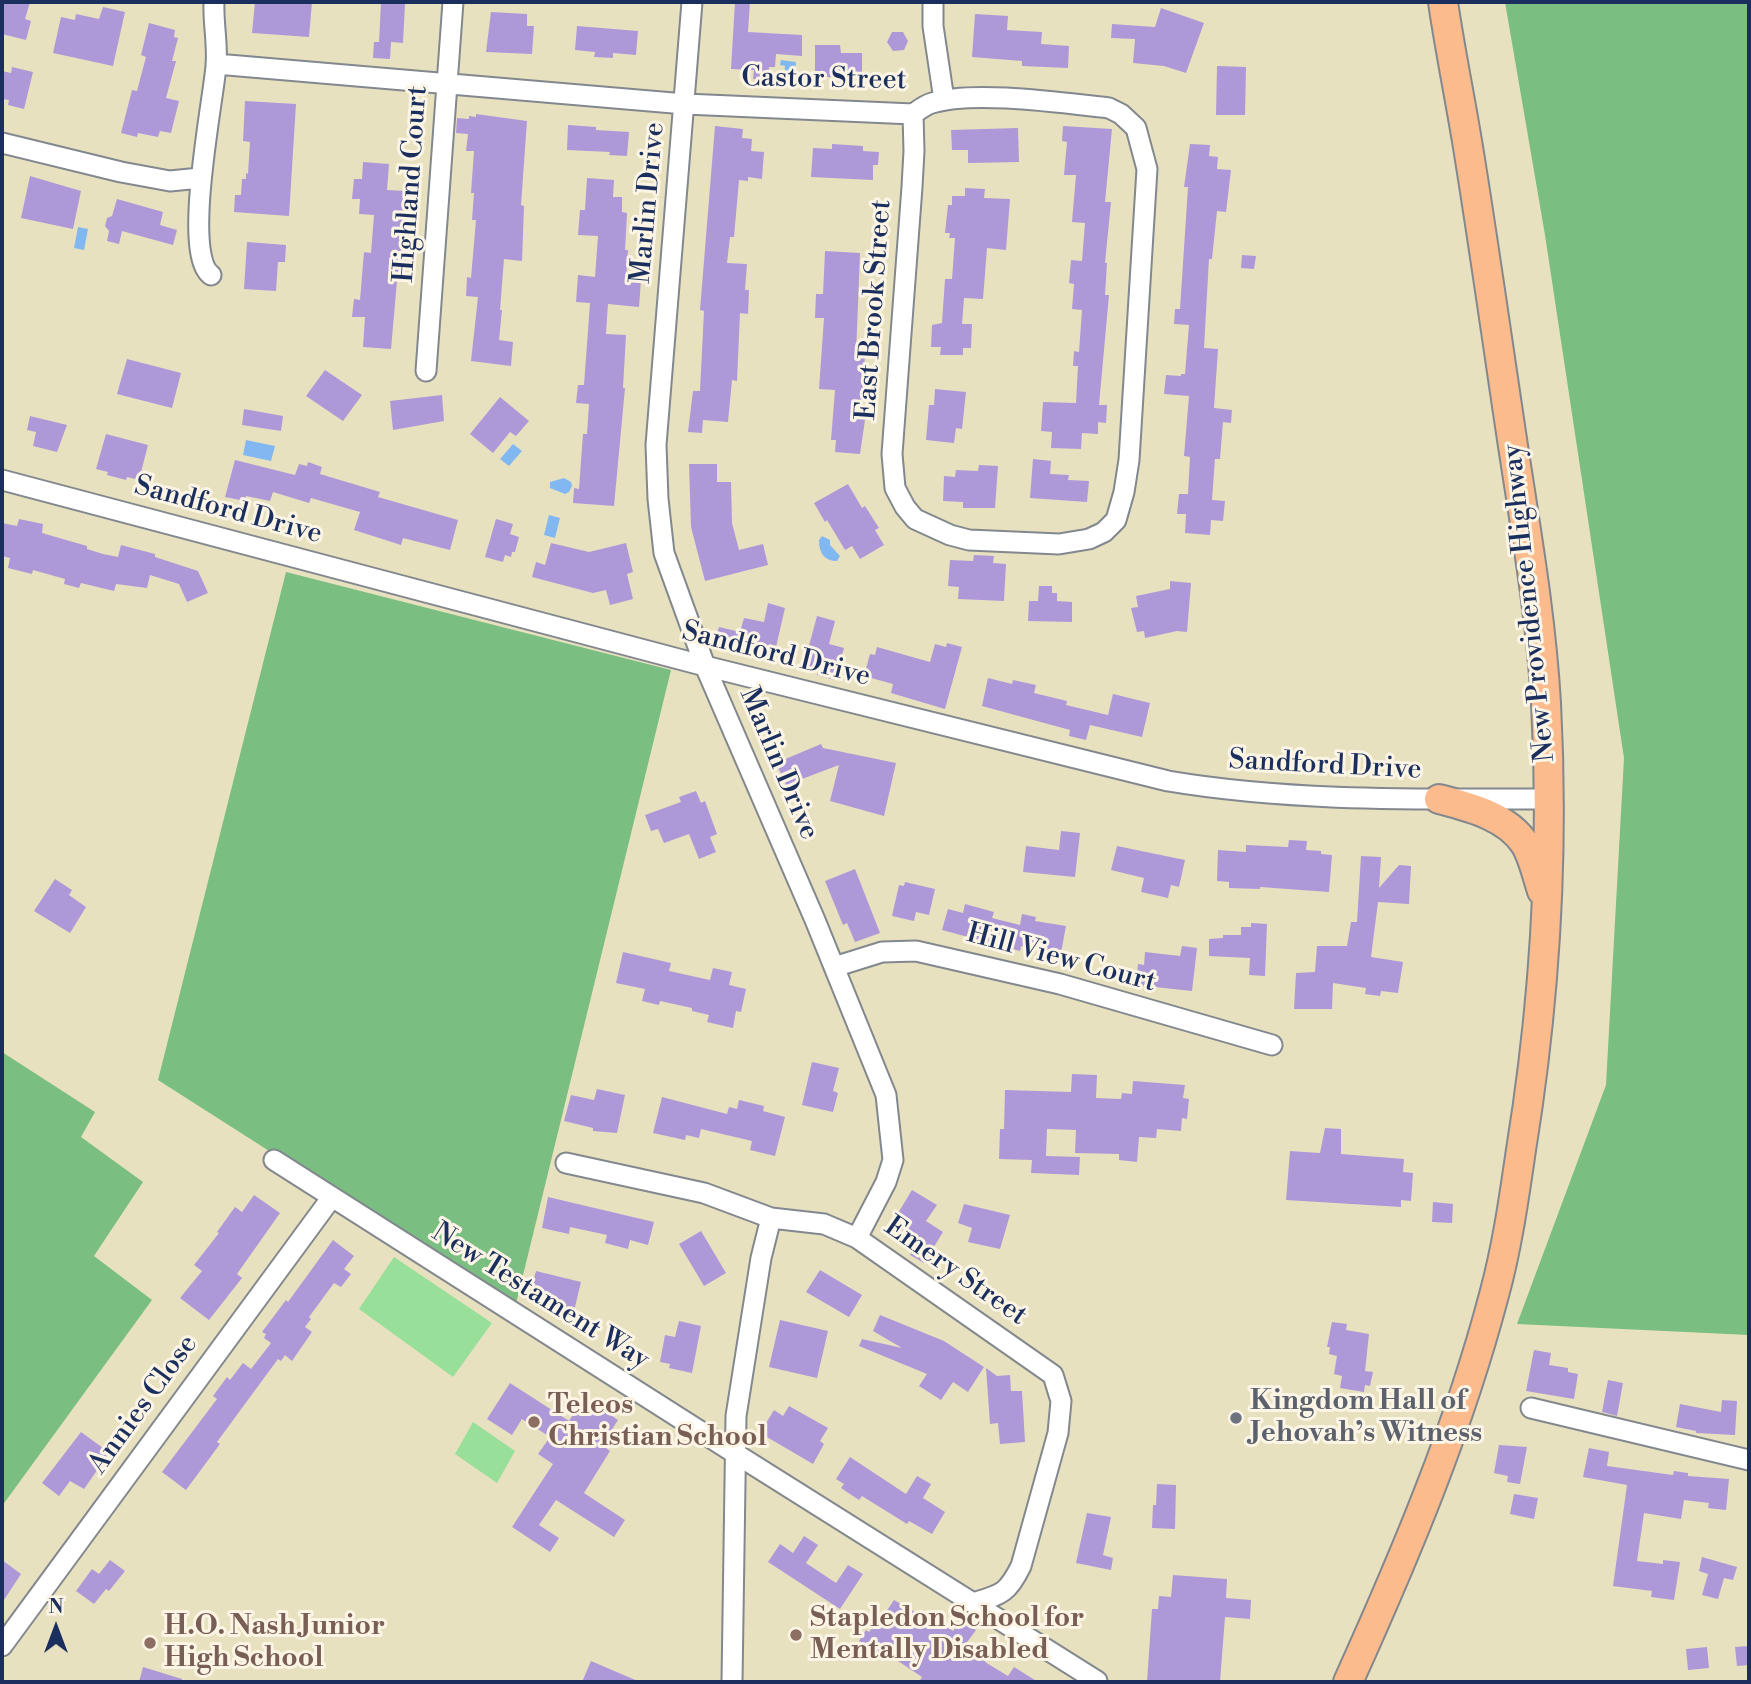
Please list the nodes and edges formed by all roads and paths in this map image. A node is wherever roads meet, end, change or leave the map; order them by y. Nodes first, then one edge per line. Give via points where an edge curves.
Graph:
1 (453, 2) edge
2 (692, 2) edge
3 (933, 2) edge
4 (1443, 2) edge
5 (210, 3) edge
6 (216, 64) junction
7 (448, 83) junction
8 (944, 100) junction
9 (685, 104) junction
10 (913, 114) junction
11 (2, 143) edge
12 (200, 178) junction
13 (211, 275) dead end
14 (426, 371) dead end
15 (2, 480) edge
16 (905, 507) joint
17 (705, 666) junction
18 (1439, 799) junction
19 (1550, 799) junction
20 (1546, 903) junction
21 (834, 967) junction
22 (1272, 1045) dead end
23 (274, 1160) dead end
24 (566, 1163) dead end
25 (332, 1198) junction
26 (771, 1218) junction
27 (858, 1238) junction
28 (1531, 1408) dead end
29 (736, 1454) junction
30 (1749, 1460) edge
31 (973, 1603) junction
32 (2, 1646) edge
33 (1097, 1681) edge
34 (732, 1682) edge
35 (1348, 1682) edge

1 - 7 street, Highland Court
2 - 9 street, Marlin Drive
3 - 8 street
4 - 19 highway, New Providence Highway via 1534,585 1546,698
5 - 6 street
6 - 7 street, Castor Street
6 - 12 street
7 - 9 street, Castor Street
7 - 14 street, Highland Court
8 - 10 street, Castor Street
8 - 16 street, Castor Street via 1003,99 1108,108 1136,128 1147,169 1129,460 1116,520 1089,539 1059,544 969,540 915,519
9 - 10 street, Castor Street
9 - 17 street, Marlin Drive via 656,445 664,552
10 - 16 street, East Brook Street via 912,187 892,454 895,488
11 - 12 street via 170,181
12 - 13 street via 200,254
15 - 17 street, Sandford Drive
17 - 18 street, Sandford Drive via 1168,781 1220,790
17 - 21 street, Marlin Drive
18 - 19 street, Sandford Drive
18 - 20 highway via 1502,822 1525,844
19 - 20 highway, New Providence Highway
20 - 35 highway, New Providence Highway via 1541,1010 1530,1096 1495,1292 1467,1387 1406,1551
21 - 22 street, Hill View Court via 882,952 916,951 1060,984
21 - 27 street, Marlin Drive via 886,1095 891,1130 889,1171
23 - 25 street, New Testament Way
24 - 26 street, Emery Street via 704,1192
25 - 29 street, New Testament Way
25 - 32 street, Annies Close
26 - 27 street, Emery Street via 824,1224
26 - 29 street via 736,1416
27 - 31 street, Emery Street via 1053,1375 1061,1401 1058,1433 1021,1566 1011,1587
28 - 30 street
29 - 31 street, New Testament Way
29 - 34 street
31 - 33 street, New Testament Way

